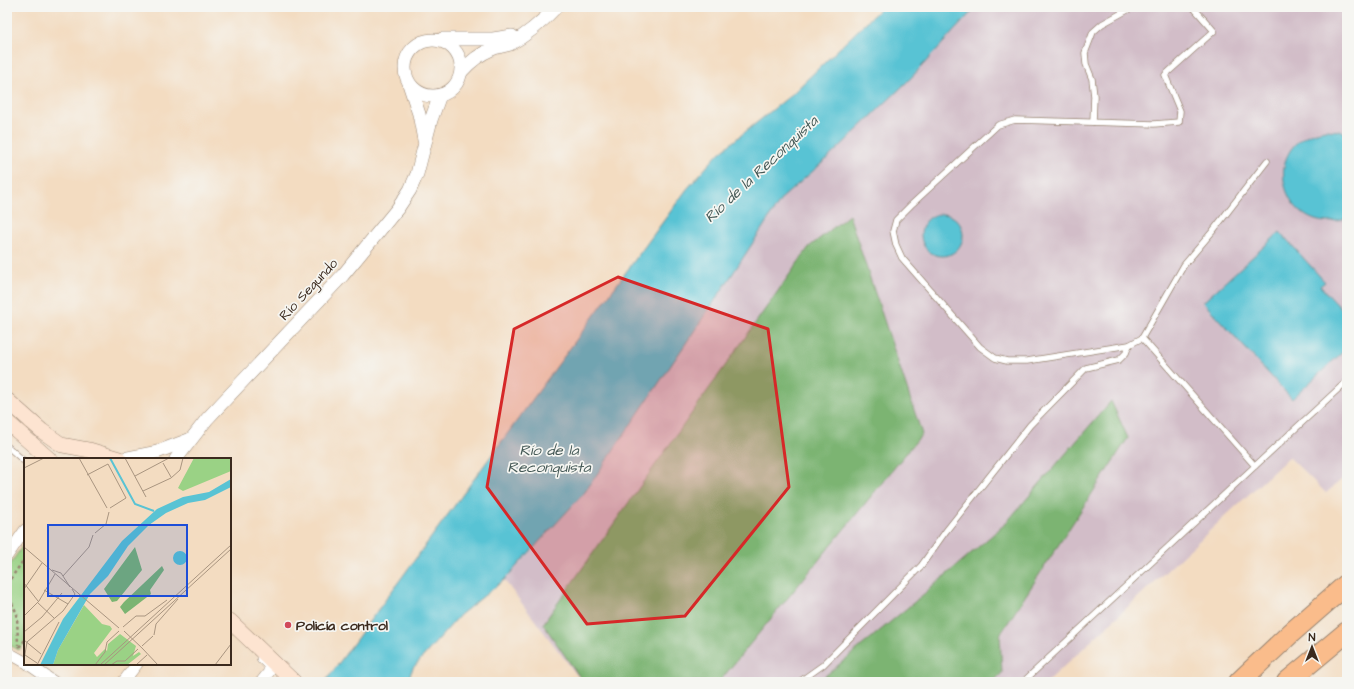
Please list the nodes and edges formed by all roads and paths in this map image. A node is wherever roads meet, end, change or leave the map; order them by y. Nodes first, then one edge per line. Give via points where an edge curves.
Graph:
1 (556, 7) edge
2 (1133, 7) edge
3 (1193, 7) edge
4 (527, 33) junction
5 (433, 39) junction
6 (462, 71) junction
7 (408, 80) junction
8 (440, 96) junction
9 (1093, 122) junction
10 (424, 145) junction
11 (1267, 162) dead end
12 (1142, 338) junction
13 (1129, 345) junction
14 (1347, 381) edge
15 (7, 400) edge
16 (7, 422) edge
17 (191, 439) junction
18 (7, 446) edge
19 (80, 448) junction
20 (48, 458) edge
21 (69, 458) edge
22 (116, 458) edge
23 (127, 458) edge
24 (177, 458) edge
25 (24, 461) edge
26 (1255, 466) junction
27 (24, 531) edge
28 (7, 556) edge
29 (24, 559) edge
30 (7, 584) edge
31 (1347, 584) edge
32 (7, 592) edge
33 (231, 621) edge
34 (1291, 633) junction
35 (1347, 633) edge
36 (18, 647) dead end
37 (7, 652) edge
38 (24, 661) edge
39 (29, 665) edge
40 (136, 665) edge
41 (291, 679) edge
42 (54, 682) edge
43 (123, 682) edge
44 (262, 682) edge
45 (799, 682) edge
46 (1022, 682) edge
47 (1224, 682) edge
48 (1239, 682) edge
49 (1287, 682) edge
50 (1305, 682) edge

1 - 4 street
2 - 9 lane via 1102,24 1093,32 1085,53 1094,96
3 - 9 lane via 1214,31 1165,75 1180,111 1179,122
4 - 5 street via 493,39
4 - 6 street via 480,55
5 - 6 street via 451,45 458,53
5 - 7 street via 415,45 409,52 404,71
6 - 8 street via 453,88
7 - 8 street via 421,94
7 - 10 street, Río Segundo via 419,114
8 - 10 street, Río Segundo
9 - 13 lane via 1015,120 998,125 910,205 896,220 893,231 902,258 980,347 996,358 1027,361
10 - 17 street, Río Segundo via 410,190 398,208 343,275
11 - 12 lane via 1184,265
12 - 13 lane
12 - 26 lane
13 - 45 lane via 1119,360 1086,368 1036,419 921,566 823,665
14 - 26 lane
15 - 19 main road via 53,440 62,445
16 - 20 main road
17 - 23 street via 157,452
17 - 24 street, Río Segundo
18 - 25 lane
19 - 21 main road
19 - 22 main road
26 - 46 lane
27 - 28 street
29 - 30 path
31 - 34 highway
32 - 36 path via 18,614
33 - 41 main road
33 - 44 street via 231,629 237,637 269,665 269,672
34 - 47 highway
34 - 48 highway
35 - 49 highway
35 - 50 highway
37 - 38 street
39 - 42 street
40 - 43 street

